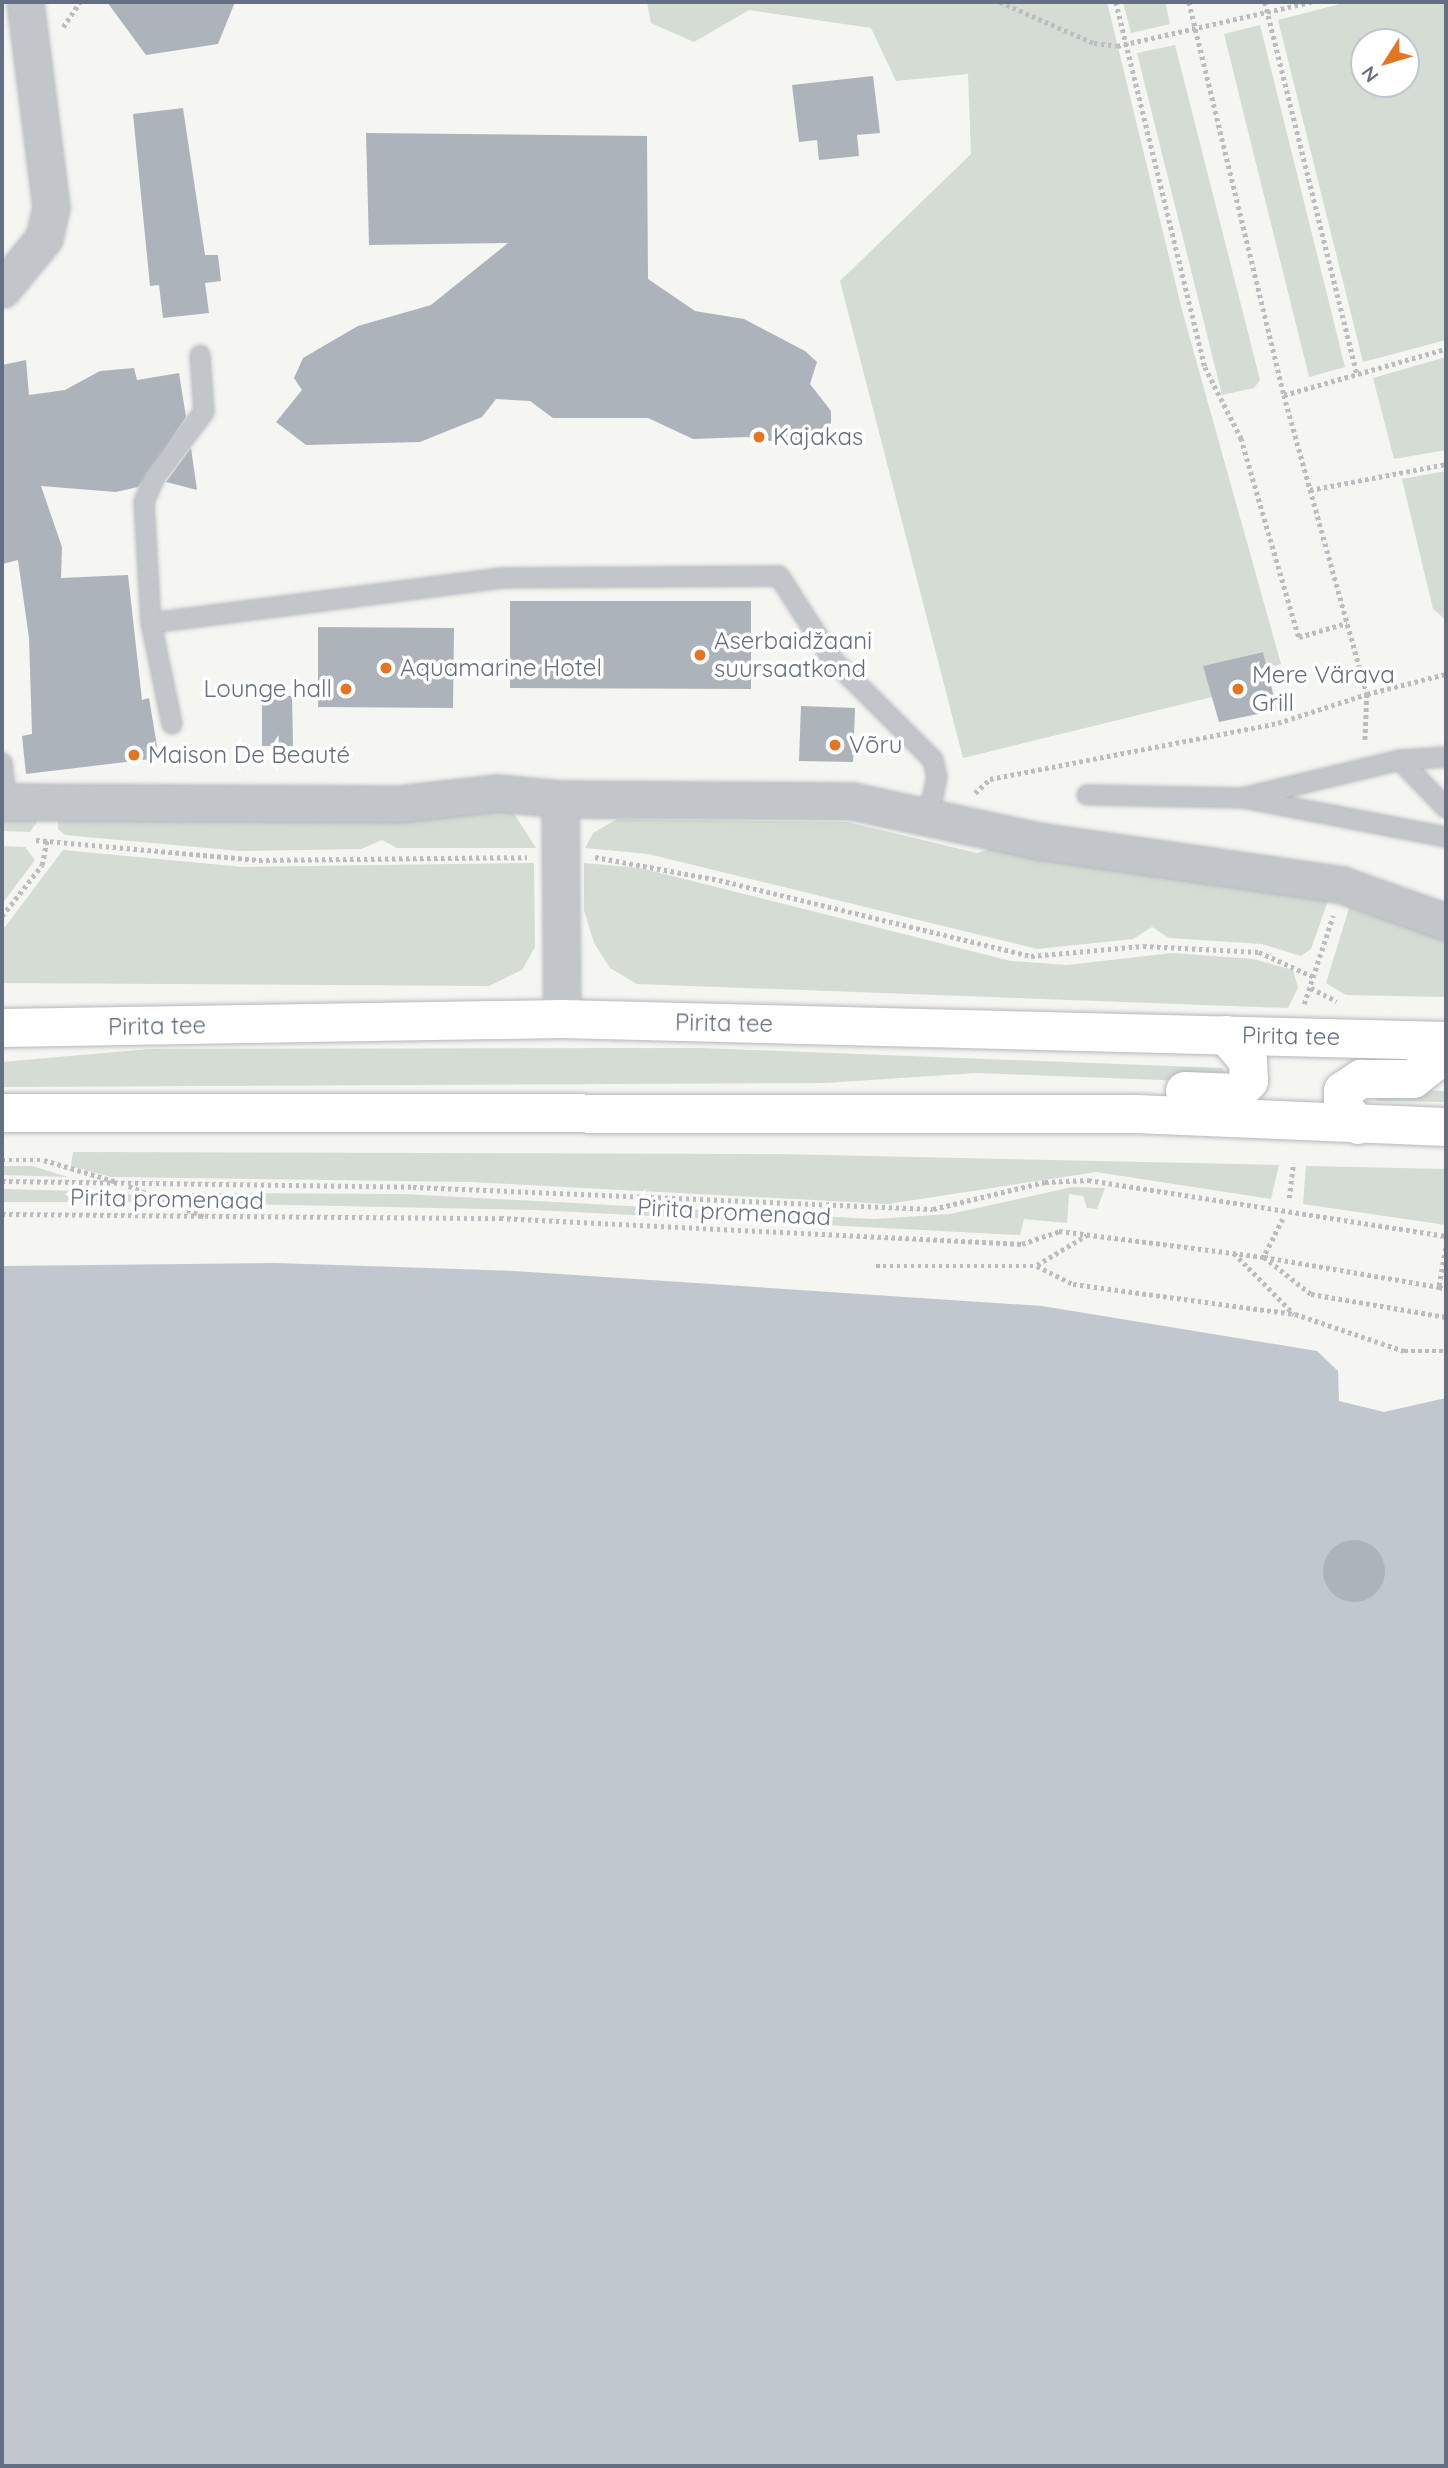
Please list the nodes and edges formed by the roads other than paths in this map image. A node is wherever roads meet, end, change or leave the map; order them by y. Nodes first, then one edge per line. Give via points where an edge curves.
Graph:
1 (25, 2) edge
2 (2, 289) edge
3 (200, 355) dead end
4 (151, 623) junction
5 (172, 724) dead end
6 (1446, 757) edge
7 (1400, 760) junction
8 (2, 763) edge
9 (1087, 795) dead end
10 (1243, 798) junction
11 (560, 799) junction
12 (5, 802) edge
13 (1446, 808) edge
14 (928, 819) junction
15 (1446, 838) edge
16 (1446, 922) edge
17 (562, 1019) junction
18 (2, 1028) edge
19 (1226, 1034) junction
20 (1446, 1041) edge
21 (1446, 1053) edge
22 (2, 1113) edge
23 (1136, 1114) junction
24 (1358, 1125) junction
25 (1446, 1127) edge

1 - 2 street via 51,207 44,238
3 - 4 lane via 204,412 154,478 144,502
4 - 5 lane
4 - 14 lane via 501,578 779,576 832,659 933,760 937,777
6 - 7 lane
7 - 10 lane
7 - 13 lane
8 - 12 lane
9 - 10 lane
10 - 15 lane
11 - 12 street via 498,793 400,804
11 - 14 street via 852,801
11 - 17 street
14 - 16 street via 1342,886
17 - 18 main road, Pirita tee
17 - 19 main road, Pirita tee
19 - 20 main road, Pirita tee
19 - 23 main road via 1248,1061 1249,1080 1237,1093 1179,1091
21 - 24 main road via 1413,1079 1360,1079 1343,1091 1343,1107
22 - 23 main road
23 - 24 main road
24 - 25 main road

